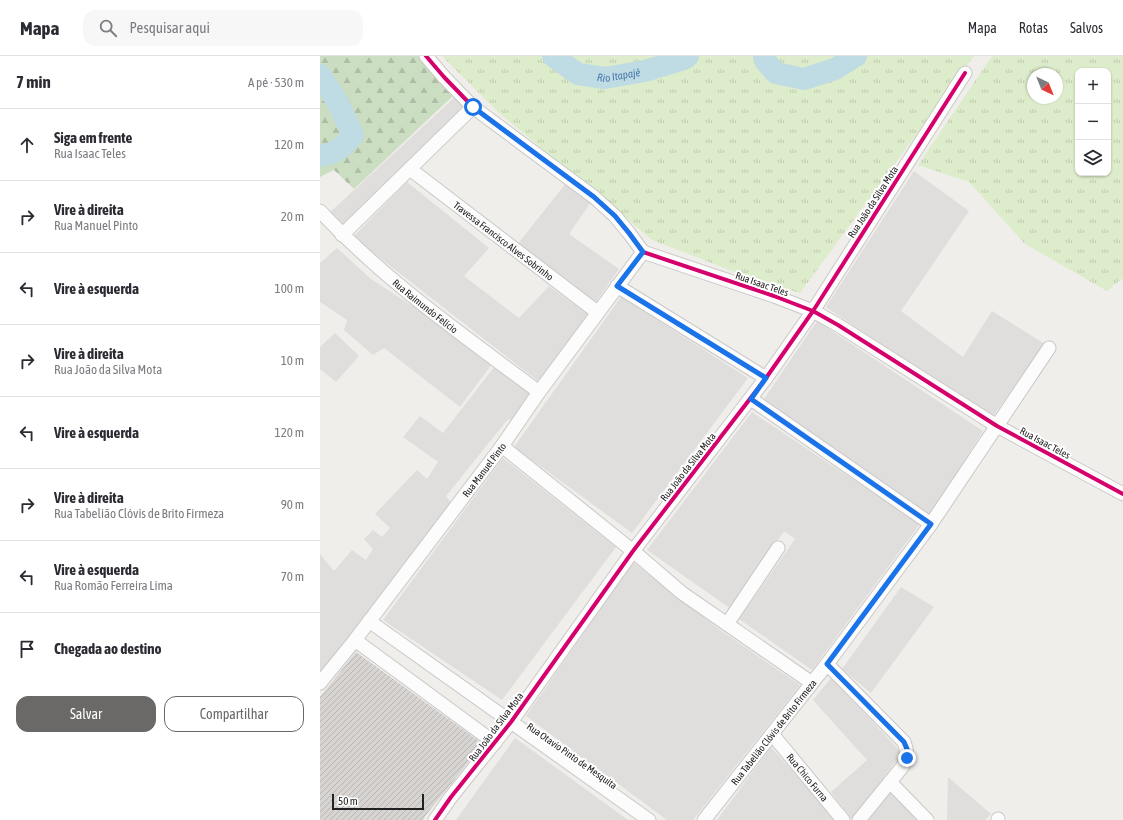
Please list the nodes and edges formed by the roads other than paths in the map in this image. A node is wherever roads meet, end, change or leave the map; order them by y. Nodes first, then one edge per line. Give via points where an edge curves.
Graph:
1 (426, 56) edge
2 (965, 72) dead end
3 (473, 107) junction
4 (410, 169) junction
5 (320, 211) edge
6 (342, 235) junction
7 (643, 252) junction
8 (617, 286) junction
9 (813, 310) junction
10 (598, 312) junction
11 (1049, 348) dead end
12 (766, 378) junction
13 (539, 392) junction
14 (751, 399) junction
15 (997, 426) junction
16 (502, 446) junction
17 (1123, 494) edge
18 (931, 524) junction
19 (778, 548) dead end
20 (633, 551) junction
21 (369, 621) junction
22 (727, 624) junction
23 (355, 640) junction
24 (827, 664) junction
25 (320, 683) edge
26 (812, 683) junction
27 (511, 722) junction
28 (772, 734) junction
29 (495, 743) junction
30 (890, 782) junction
31 (435, 820) edge
32 (649, 820) edge
33 (704, 820) edge
34 (843, 820) edge
35 (858, 820) edge
36 (927, 820) edge

1 - 3 street
2 - 9 street, Rua João da Silva Mota
3 - 4 street
3 - 7 street via 594,197 615,216
4 - 6 street
4 - 10 street, Travessa Francisco Alves Sobrinho
5 - 6 street, Rua Raimundo Felício
6 - 13 street, Rua Raimundo Felício via 428,309
7 - 8 street, Rua Manuel Pinto
7 - 9 street, Rua Isaac Teles
8 - 10 street, Rua Manuel Pinto
8 - 12 street
9 - 12 street, Rua João da Silva Mota
9 - 15 street, Rua Isaac Teles
10 - 13 street, Rua Manuel Pinto
11 - 15 street, Rua Tabelião Clóvis de Brito Firmeza
12 - 14 street, Rua João da Silva Mota
13 - 16 street, Rua Manuel Pinto
14 - 18 street
14 - 20 street, Rua João da Silva Mota
15 - 17 street, Rua Isaac Teles
15 - 18 street, Rua Tabelião Clóvis de Brito Firmeza
16 - 20 street
16 - 21 street, Rua Manuel Pinto
18 - 24 street, Rua Tabelião Clóvis de Brito Firmeza
19 - 22 street
20 - 22 street via 682,593
20 - 27 street, Rua João da Silva Mota
21 - 23 street, Rua Manuel Pinto
21 - 27 street, Rua Otavio Pinto de Mesquita
22 - 26 street
23 - 25 street, Rua Manuel Pinto
23 - 29 street
24 - 26 street, Rua Tabelião Clóvis de Brito Firmeza
24 - 30 street via 904,742 907,758
26 - 28 street, Rua Tabelião Clóvis de Brito Firmeza
27 - 29 street, Rua João da Silva Mota
27 - 32 street, Rua Otavio Pinto de Mesquita
28 - 33 street, Rua Tabelião Clóvis de Brito Firmeza
28 - 34 street, Rua Chico Furna
29 - 31 street, Rua João da Silva Mota
30 - 35 street
30 - 36 street

